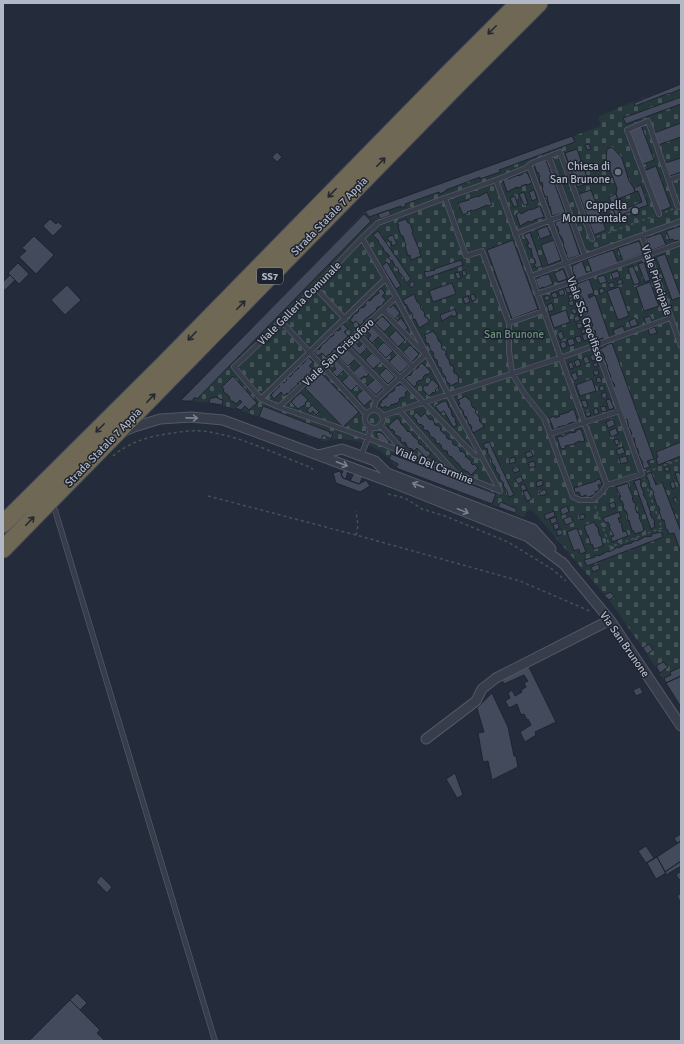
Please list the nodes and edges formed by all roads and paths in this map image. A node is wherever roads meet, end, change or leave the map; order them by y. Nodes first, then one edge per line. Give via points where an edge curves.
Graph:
1 (519, 3) edge
2 (538, 3) edge
3 (548, 157) junction
4 (529, 165) junction
5 (681, 176) edge
6 (496, 180) junction
7 (669, 180) junction
8 (445, 198) junction
9 (678, 207) joint
10 (569, 213) junction
11 (659, 214) junction
12 (550, 220) junction
13 (681, 221) edge
14 (515, 234) junction
15 (642, 236) junction
16 (362, 238) junction
17 (592, 239) joint
18 (681, 243) edge
19 (648, 255) junction
20 (585, 256) junction
21 (566, 263) junction
22 (530, 276) junction
23 (385, 279) junction
24 (572, 282) junction
25 (315, 287) junction
26 (537, 294) junction
27 (396, 297) junction
28 (382, 310) junction
29 (543, 311) junction
30 (345, 318) junction
31 (670, 318) junction
32 (282, 322) junction
33 (370, 322) junction
34 (510, 323) junction
35 (358, 334) junction
36 (345, 345) junction
37 (595, 345) junction
38 (681, 346) edge
39 (309, 353) junction
40 (426, 354) junction
41 (334, 356) junction
42 (560, 358) junction
43 (322, 367) junction
44 (412, 367) junction
45 (512, 373) junction
46 (400, 378) junction
47 (388, 389) junction
48 (448, 394) junction
49 (261, 399) junction
50 (376, 400) junction
51 (424, 402) junction
52 (279, 407) junction
53 (373, 410) junction
54 (399, 410) junction
55 (619, 411) junction
56 (366, 414) junction
57 (382, 416) junction
58 (584, 423) junction
59 (380, 425) junction
60 (371, 427) junction
61 (550, 434) junction
62 (114, 436) junction
63 (368, 438) junction
64 (405, 453) junction
65 (318, 455) junction
66 (112, 456) dead end
67 (361, 456) junction
68 (482, 458) junction
69 (681, 459) edge
70 (313, 469) dead end
71 (456, 474) junction
72 (642, 474) junction
73 (607, 485) junction
74 (388, 494) dead end
75 (208, 496) dead end
76 (593, 500) junction
77 (55, 510) dead end
78 (356, 511) dead end
79 (3, 524) edge
80 (356, 535) junction
81 (3, 549) edge
82 (565, 565) junction
83 (570, 584) dead end
84 (587, 606) dead end
85 (591, 612) junction
86 (610, 620) junction
87 (681, 726) edge
88 (426, 739) dead end
89 (215, 1041) edge

1 -> 79 highway, Strada Statale 7 Appia / SS7
62 -> 2 highway, Strada Statale 7 Appia / SS7
3 - 4 lane, Viale Galleria Comunale
3 - 10 lane
3 - 17 lane via 560,152
4 - 6 lane, Viale Galleria Comunale
4 - 12 lane, Viale SS. Crocifisso
5 - 7 lane
6 - 8 lane, Viale Galleria Comunale
6 - 14 lane
7 - 9 lane
7 - 11 lane via 648,121 627,130
8 - 16 lane, Viale Galleria Comunale via 378,223
8 - 34 lane via 466,256 482,250
9 - 11 path
10 - 12 lane
10 - 20 lane
11 - 17 path
12 - 14 lane
12 - 21 lane, Viale SS. Crocifisso
13 - 15 lane
14 - 22 lane
15 - 19 lane, Viale Principale
15 - 20 lane
16 - 23 lane
16 - 25 lane, Viale Galleria Comunale
18 - 19 lane
19 - 24 lane
19 - 31 lane, Viale Principale
20 - 21 lane
21 - 22 lane
21 - 24 lane, Viale SS. Crocifisso
22 - 26 lane
23 - 27 lane
23 - 30 lane
24 - 26 lane
24 - 37 lane, Viale SS. Crocifisso
25 - 30 lane
25 - 32 lane, Viale Galleria Comunale
26 - 29 lane
27 - 28 lane, Viale San Cristoforo
27 - 40 lane
28 - 33 lane, Viale San Cristoforo
28 - 40 lane
29 - 34 lane
29 - 42 lane
30 - 39 lane
31 - 37 lane
31 - 38 lane, Viale Principale
32 - 39 lane
32 - 49 lane, Viale Galleria Comunale via 234,367
33 - 35 lane, Viale San Cristoforo
33 - 44 lane
34 - 45 lane
35 - 36 lane, Viale San Cristoforo
35 - 46 lane
36 - 41 lane, Viale San Cristoforo
36 - 47 lane
37 - 42 lane
37 - 55 lane, Viale SS. Crocifisso
39 - 43 lane
39 - 49 lane
40 - 44 lane
40 - 48 lane
41 - 43 lane, Viale San Cristoforo
41 - 50 lane
42 - 45 lane
42 - 58 lane
43 - 52 lane, Viale San Cristoforo
43 - 56 lane
44 - 46 lane
45 - 48 lane
45 - 61 lane via 544,418
46 - 47 lane
46 - 51 lane
47 - 50 lane
48 - 51 lane
48 - 68 lane
49 - 52 lane, Viale Del Carmine
50 - 53 lane
51 - 54 lane
51 - 68 lane via 474,455
52 - 63 lane, Viale Del Carmine
53 - 56 lane
53 - 57 lane
54 - 57 lane
54 - 71 lane
55 - 58 lane
55 - 72 lane, Viale SS. Crocifisso
56 - 60 lane via 365,422
57 - 59 lane
58 - 61 lane
58 - 73 lane
59 - 60 lane
59 - 64 lane
60 - 63 lane
61 - 76 lane via 572,497
62 -> 65 street via 160,419 191,417 223,420
81 -> 62 highway, Strada Statale 7 Appia / SS7
63 - 64 lane, Viale Del Carmine
63 - 67 lane
64 - 71 lane, Viale Del Carmine
65 - 67 street via 342,449
65 -> 82 street via 528,537
66 - 70 path via 136,442 156,436 193,431 241,440
82 -> 67 street via 533,529 387,473 375,461
68 - 71 lane, Viale Del Carmine via 500,491
69 - 72 path
72 - 73 lane
72 - 76 path via 662,528 610,547
73 - 76 lane
74 - 83 path via 405,498 422,509 508,542 552,569
75 - 80 path
77 - 89 lane
78 - 80 path
80 - 85 path via 520,581
82 - 86 street, Via San Brunone
84 - 85 path
85 - 86 path
86 - 87 street, Via San Brunone
86 - 88 street via 496,678 482,689 476,701

